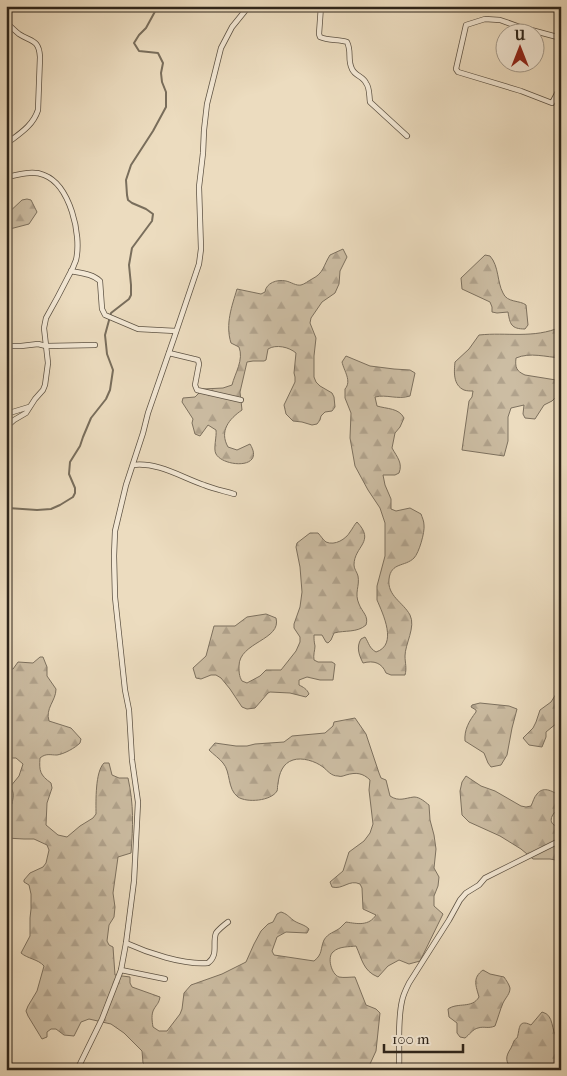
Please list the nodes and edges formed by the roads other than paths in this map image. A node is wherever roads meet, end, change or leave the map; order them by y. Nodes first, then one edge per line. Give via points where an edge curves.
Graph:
1 (249, 6) edge
2 (321, 6) edge
3 (6, 22) edge
4 (561, 38) edge
5 (561, 86) edge
6 (555, 97) junction
7 (561, 100) edge
8 (407, 136) dead end
9 (6, 144) edge
10 (6, 177) edge
11 (71, 271) junction
12 (176, 331) junction
13 (95, 345) dead end
14 (46, 346) junction
15 (6, 347) edge
16 (169, 352) junction
17 (241, 400) dead end
18 (29, 407) junction
19 (6, 414) edge
20 (6, 427) edge
21 (133, 465) junction
22 (234, 494) dead end
23 (561, 840) edge
24 (228, 922) dead end
25 (126, 943) junction
26 (121, 970) junction
27 (165, 979) dead end
28 (77, 1070) edge
29 (399, 1070) edge

1 - 12 street via 221,48 207,104 199,187 199,264
2 - 8 street via 320,37 348,42 351,68 368,84 370,102
3 - 9 street via 32,40 40,51 37,114 30,125
4 - 6 street via 485,18 466,25 456,69 552,103
5 - 6 street
6 - 7 street
10 - 11 street via 38,173 51,178 63,192 77,235 76,260
11 - 12 street via 100,281 105,315 138,329
11 - 14 street via 46,318
12 - 16 street
13 - 14 street
14 - 15 street
14 - 18 street via 45,385
16 - 17 street via 198,360 197,390
16 - 21 street
18 - 19 street
18 - 20 street via 26,413
21 - 22 street via 165,469
21 - 25 street via 115,531 114,549 118,633 130,710 138,802 134,881
23 - 29 street via 485,878 460,900 405,992 400,1015
24 - 25 street via 216,935 215,951 208,963 186,962 153,954
25 - 26 street
26 - 27 street
26 - 28 street

